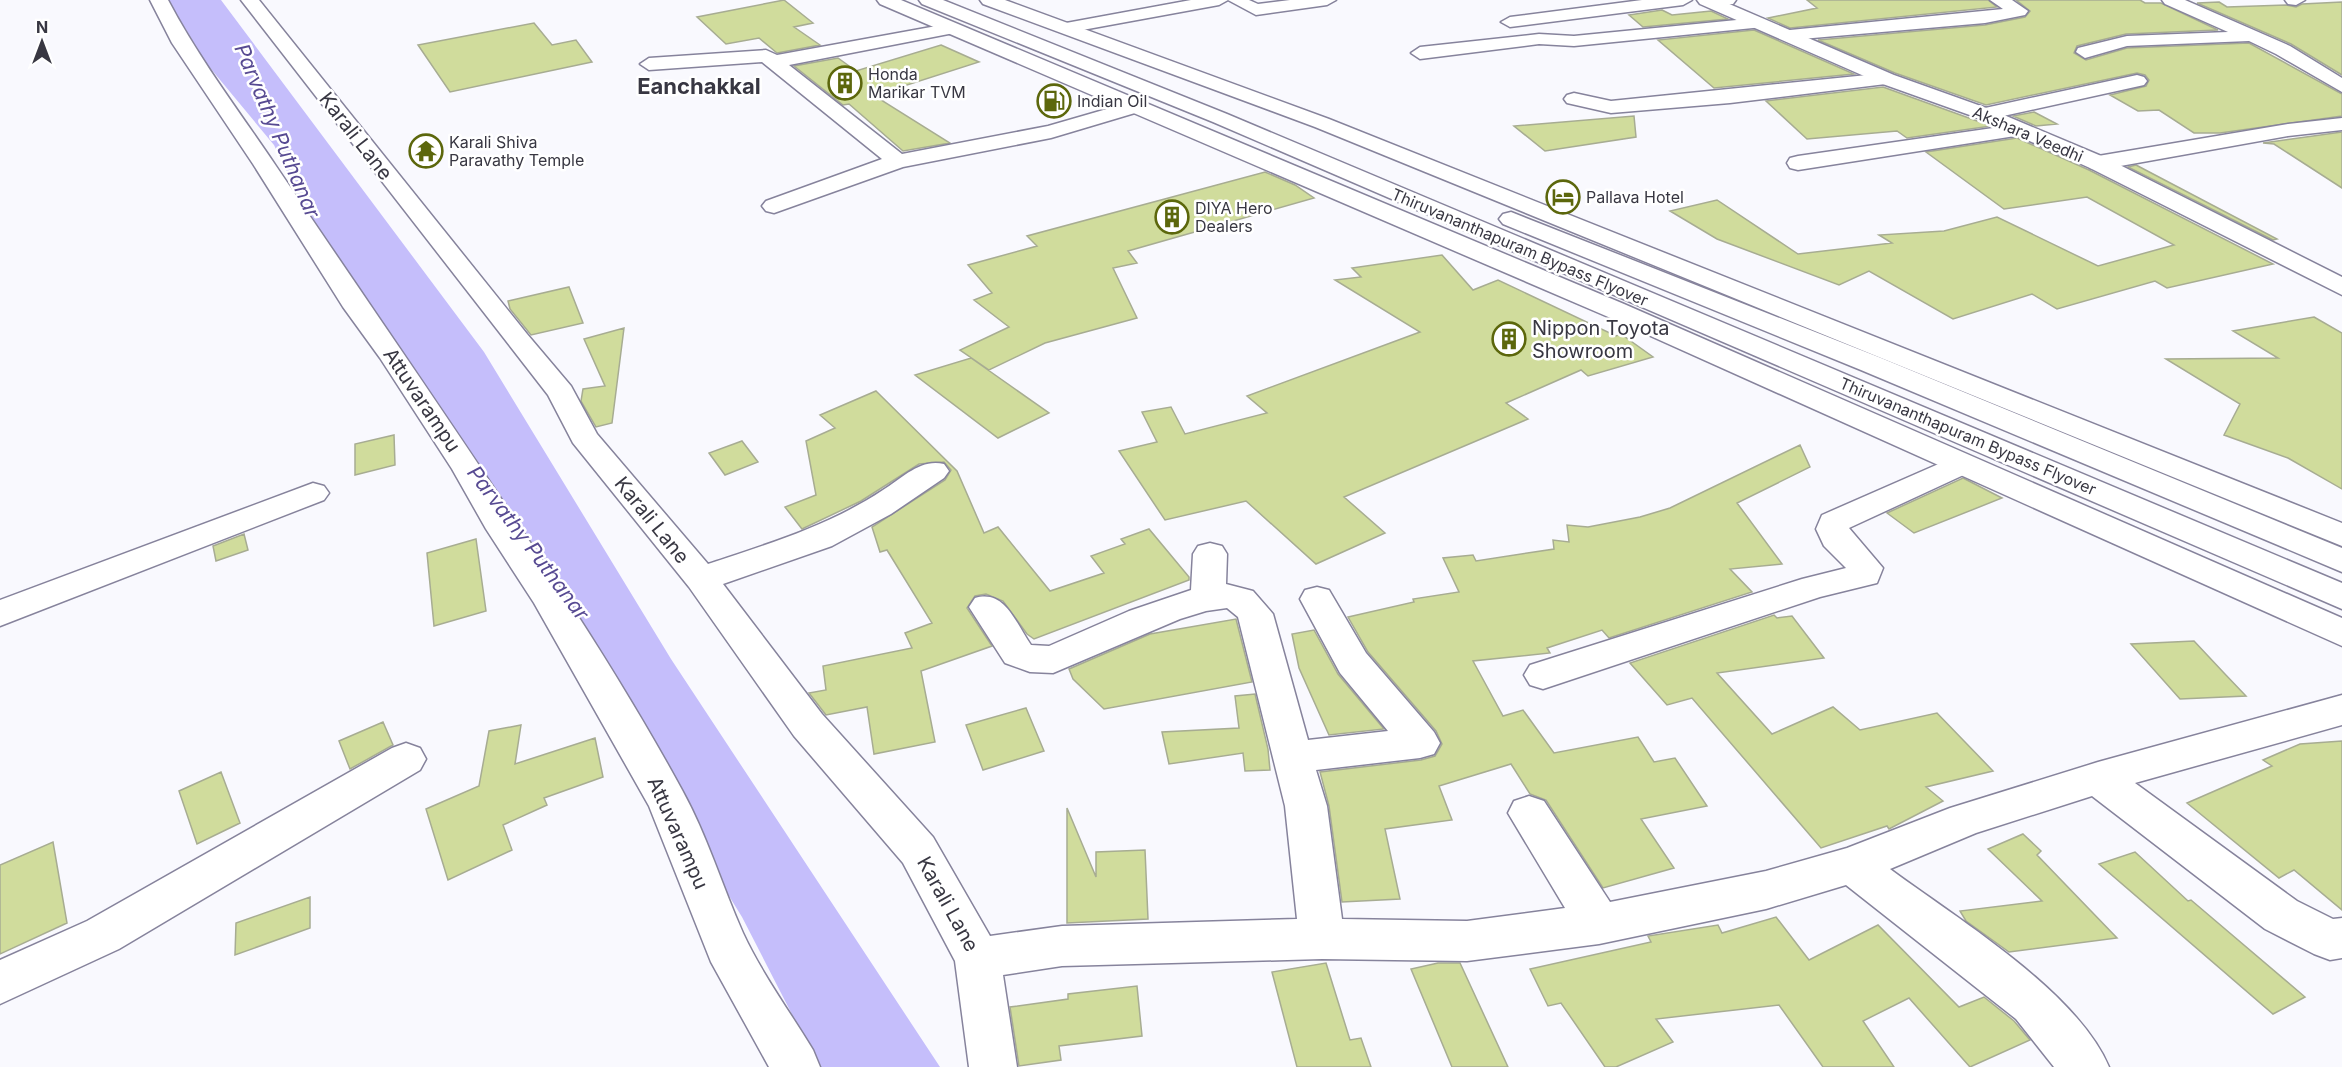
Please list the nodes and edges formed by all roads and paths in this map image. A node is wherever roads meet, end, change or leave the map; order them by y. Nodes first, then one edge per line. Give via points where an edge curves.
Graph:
1 (159, 0) edge
2 (250, 0) edge
3 (886, 0) edge
4 (928, 0) edge
5 (963, 0) edge
6 (989, 0) edge
7 (1219, 0) edge
8 (1236, 0) edge
9 (1327, 0) edge
10 (1683, 0) edge
11 (1999, 0) edge
12 (2171, 0) edge
13 (1716, 1) edge
14 (1757, 23) junction
15 (1495, 24) dead end
16 (953, 28) junction
17 (1066, 28) junction
18 (1790, 35) junction
19 (2255, 37) junction
20 (2085, 52) dead end
21 (1420, 53) dead end
22 (772, 62) junction
23 (649, 64) dead end
24 (1887, 79) junction
25 (2137, 81) dead end
26 (2342, 86) edge
27 (1574, 99) dead end
28 (1138, 106) junction
29 (1985, 114) junction
30 (2342, 124) edge
31 (2021, 130) junction
32 (898, 162) junction
33 (1798, 163) dead end
34 (2098, 163) junction
35 (774, 206) dead end
36 (2342, 287) edge
37 (1959, 465) junction
38 (933, 471) dead end
39 (313, 493) dead end
40 (2342, 535) edge
41 (1210, 554) dead end
42 (2342, 561) edge
43 (701, 579) junction
44 (2342, 597) edge
45 (1208, 598) junction
46 (1317, 599) dead end
47 (987, 607) dead end
48 (0, 614) edge
49 (2342, 633) edge
50 (1543, 675) dead end
51 (2342, 710) edge
52 (1293, 756) junction
53 (406, 759) dead end
54 (2098, 778) junction
55 (1530, 813) dead end
56 (1852, 865) junction
57 (1599, 924) junction
58 (2342, 938) edge
59 (1322, 939) junction
60 (978, 958) junction
61 (0, 983) edge
62 (796, 1067) edge
63 (993, 1067) edge
64 (2085, 1067) edge

1 - 62 main road, Attuvarampu via 181,43 468,469 548,597 668,802 727,948
2 - 43 main road, Karali Lane via 561,392 584,436
3 - 16 main road
4 - 44 main road, Thiruvananthapuram Bypass Flyover via 1231,122
5 - 42 main road, Thiruvananthapuram Bypass Flyover via 1860,359
6 - 17 main road
7 - 17 main road
8 - 9 main road via 1256,10
10 - 15 main road
11 - 18 main road via 2019,11 1985,18
12 - 19 main road
13 - 14 main road, Akshara Veedhi
14 - 18 main road, Akshara Veedhi
14 - 21 main road via 1574,41 1539,39
16 - 22 main road
16 - 28 main road
17 - 40 main road via 1333,127
18 - 24 main road, Akshara Veedhi
19 - 20 main road via 2127,41
19 - 26 main road
22 - 23 main road via 766,56
22 - 32 main road
24 - 27 main road via 1611,107
24 - 29 main road, Akshara Veedhi
25 - 29 main road
28 - 32 main road via 1051,132
28 - 37 main road via 1615,310
29 - 31 main road, Akshara Veedhi
30 - 34 main road
31 - 33 main road
31 - 34 main road, Akshara Veedhi
32 - 35 main road
34 - 36 main road, Akshara Veedhi
37 - 49 main road
37 - 50 main road via 1834,522 1836,538 1866,568 1865,575 1814,587
38 - 43 main road via 880,507 820,538
39 - 48 main road
41 - 45 main road
43 - 60 main road, Karali Lane via 808,725 918,850
45 - 47 main road via 1190,601 1053,660 1018,654
45 - 52 main road via 1230,596 1247,604 1255,614
46 - 52 main road via 1353,663 1420,743
51 - 54 main road
52 - 59 main road via 1306,806
53 - 61 main road via 103,935
54 - 56 main road via 1965,820
54 - 58 main road via 2281,915 2330,940
55 - 57 main road
56 - 57 main road via 1766,890
56 - 64 main road via 2033,1002
57 - 59 main road via 1467,940
59 - 60 main road via 1062,946
60 - 63 main road, Karali Lane

